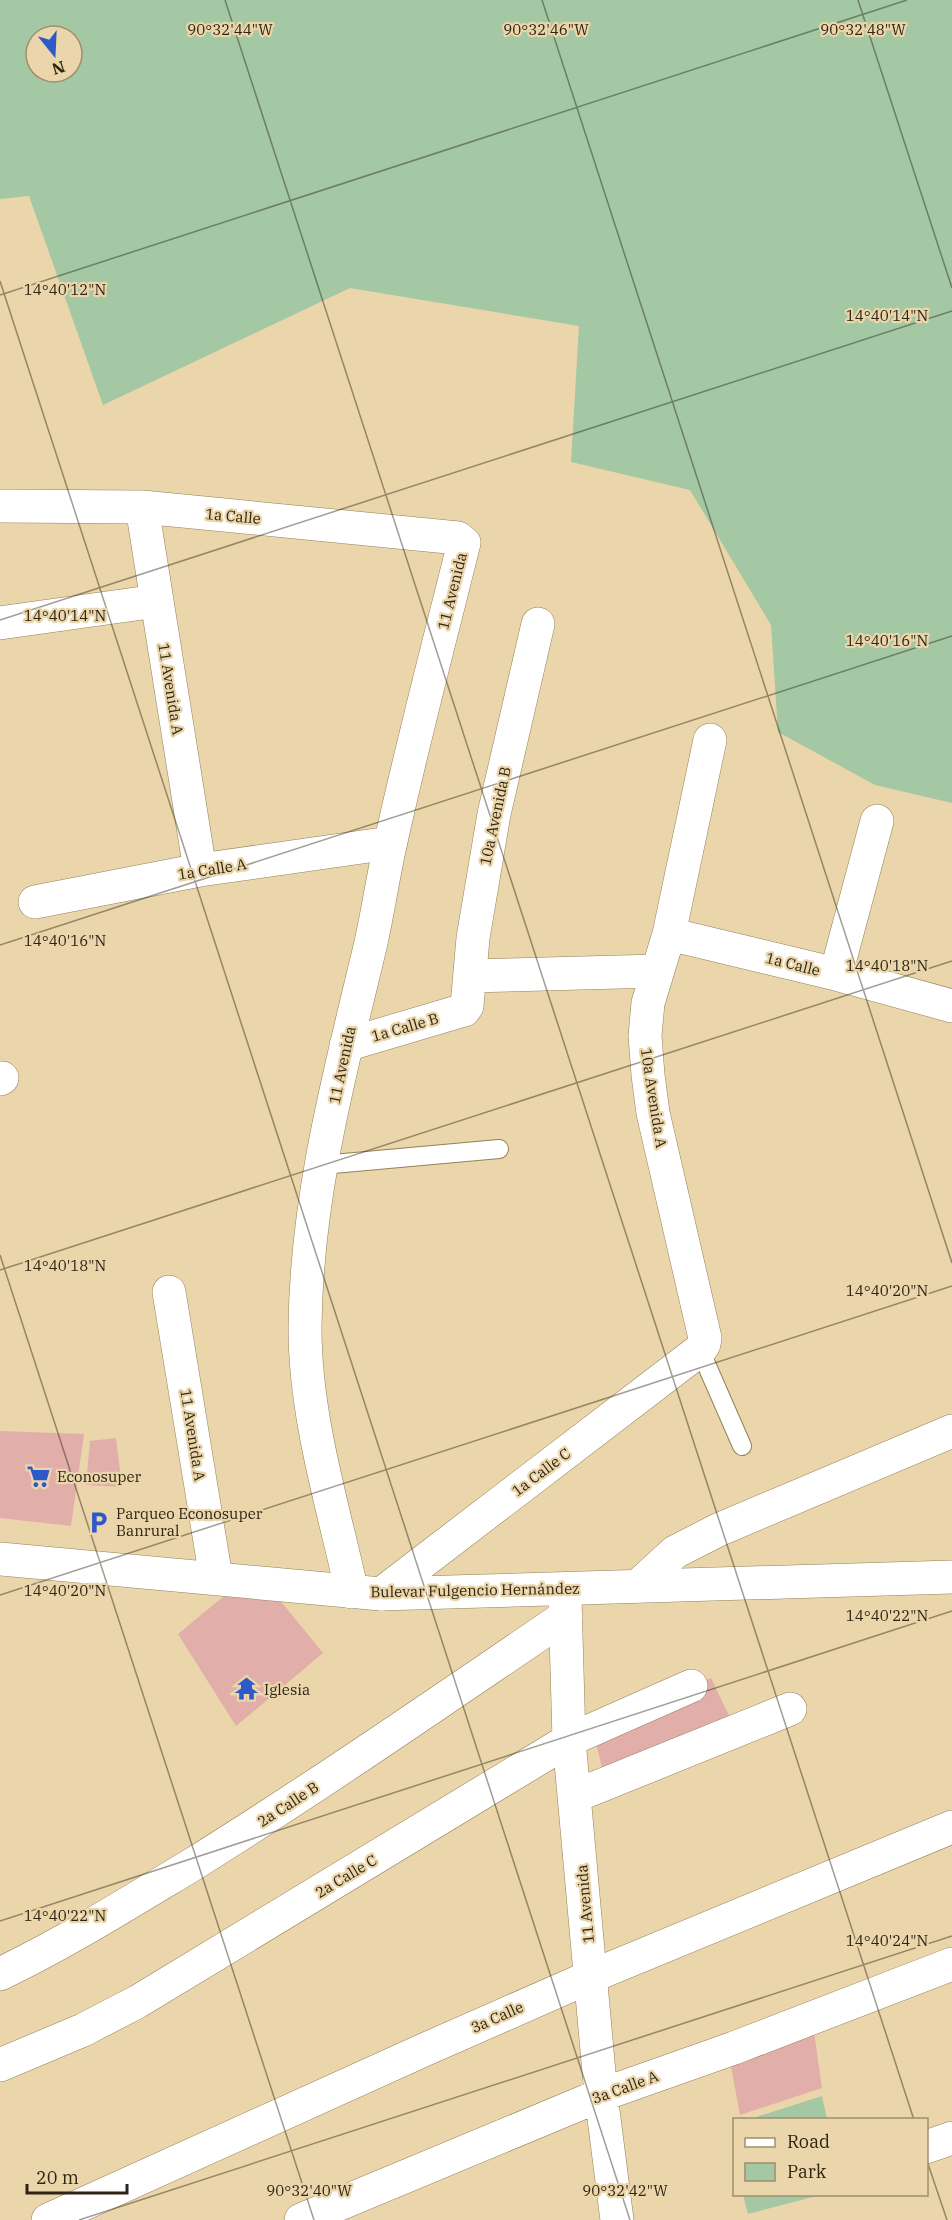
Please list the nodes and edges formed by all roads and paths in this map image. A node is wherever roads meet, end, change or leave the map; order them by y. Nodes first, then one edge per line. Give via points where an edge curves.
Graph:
1 (0, 506) edge
2 (142, 507) junction
3 (464, 543) joint
4 (158, 601) junction
5 (0, 623) edge
6 (538, 624) dead end
7 (710, 740) dead end
8 (877, 820) dead end
9 (390, 843) junction
10 (201, 870) junction
11 (35, 902) dead end
12 (669, 934) junction
13 (657, 970) junction
14 (836, 974) junction
15 (470, 976) junction
16 (952, 1006) edge
17 (464, 1010) joint
18 (346, 1045) junction
19 (498, 1149) dead end
20 (322, 1165) junction
21 (169, 1292) dead end
22 (700, 1350) junction
23 (952, 1431) edge
24 (742, 1446) dead end
25 (0, 1559) edge
26 (952, 1577) edge
27 (216, 1578) junction
28 (638, 1586) junction
29 (366, 1593) junction
30 (565, 1602) junction
31 (691, 1686) dead end
32 (790, 1709) dead end
33 (569, 1740) junction
34 (575, 1796) junction
35 (952, 1827) edge
36 (952, 1964) edge
37 (0, 1974) edge
38 (592, 1976) junction
39 (0, 2065) edge
40 (601, 2095) junction
41 (952, 2138) edge
42 (928, 2147) edge
43 (48, 2220) edge
44 (301, 2220) edge
45 (617, 2220) edge

1 - 2 street, 1a Calle
2 - 3 street, 1a Calle via 458,538
2 - 4 street, 11 Avenida A
3 - 9 street, 11 Avenida
4 - 5 street
4 - 10 street, 11 Avenida A
6 - 15 street, 10a Avenida B via 494,814
7 - 12 street, 10a Avenida A
8 - 14 street
9 - 10 street, 1a Calle A
9 - 18 street, 11 Avenida
10 - 11 street, 1a Calle A
12 - 13 street, 10a Avenida A
12 - 14 street, 1a Calle
13 - 15 street
13 - 22 street, 10a Avenida A via 646,1018 648,1075 653,1113 705,1338
14 - 16 street, 1a Calle
15 - 17 street, 10a Avenida B
17 - 18 street, 1a Calle B
18 - 20 street, 11 Avenida
19 - 20 lane
20 - 29 street, 11 Avenida via 314,1204 305,1329 309,1383 315,1428
21 - 27 street, 11 Avenida A
22 - 24 lane
22 - 29 street, 1a Calle C
23 - 28 street via 718,1530 675,1552
25 - 27 street, Bulevar Fulgencio Hernández
26 - 28 street, Bulevar Fulgencio Hernández
27 - 29 street, Bulevar Fulgencio Hernández
28 - 30 street, Bulevar Fulgencio Hernández
29 - 30 street, Bulevar Fulgencio Hernández
30 - 33 street, 11 Avenida
30 - 37 street, 2a Calle B via 284,1807 106,1917
31 - 33 street, 2a Calle C
32 - 34 street
33 - 34 street, 11 Avenida
33 - 39 street, 2a Calle C via 137,2002
34 - 38 street, 11 Avenida
35 - 38 street, 3a Calle
36 - 40 street, 3a Calle A
38 - 40 street, 11 Avenida
38 - 43 street, 3a Calle
40 - 44 street, 3a Calle A
40 - 45 street, 11 Avenida
41 - 42 street

